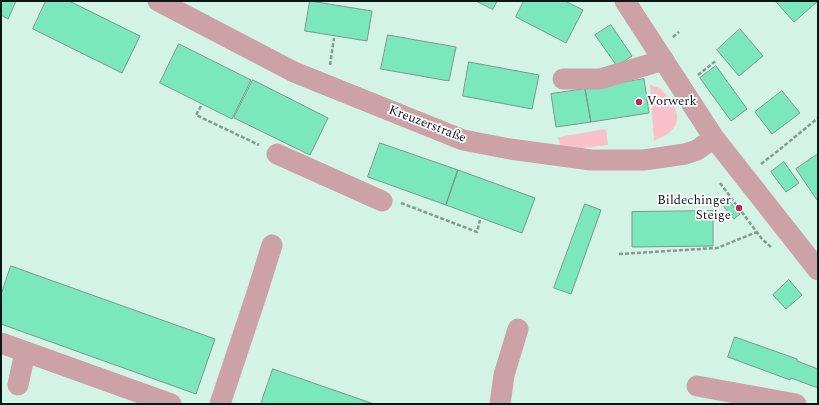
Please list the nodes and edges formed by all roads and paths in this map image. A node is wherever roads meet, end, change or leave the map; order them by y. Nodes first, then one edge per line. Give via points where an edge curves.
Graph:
1 (158, 1) edge
2 (625, 1) edge
3 (664, 60) junction
4 (563, 79) dead end
5 (200, 106) dead end
6 (818, 118) edge
7 (714, 138) junction
8 (277, 154) joint
9 (755, 168) dead end
10 (382, 201) joint
11 (480, 220) dead end
12 (757, 232) dead end
13 (272, 245) dead end
14 (619, 254) dead end
15 (818, 270) edge
16 (518, 329) dead end
17 (1, 343) edge
18 (25, 352) junction
19 (18, 385) dead end
20 (697, 386) dead end
21 (171, 404) edge
22 (220, 404) edge
23 (500, 404) edge
24 (796, 404) edge

1 - 7 street, Kreuzerstraße via 294,72 463,140 583,159 644,160 686,154
2 - 3 street
3 - 4 street via 600,79
3 - 7 street
5 - 8 path via 196,115
6 - 9 path
7 - 15 street
8 - 10 street
10 - 11 path via 395,201 477,232
12 - 14 path via 717,248
13 - 22 street
16 - 23 street via 504,375
17 - 18 street
18 - 19 street
18 - 21 street
20 - 24 street

